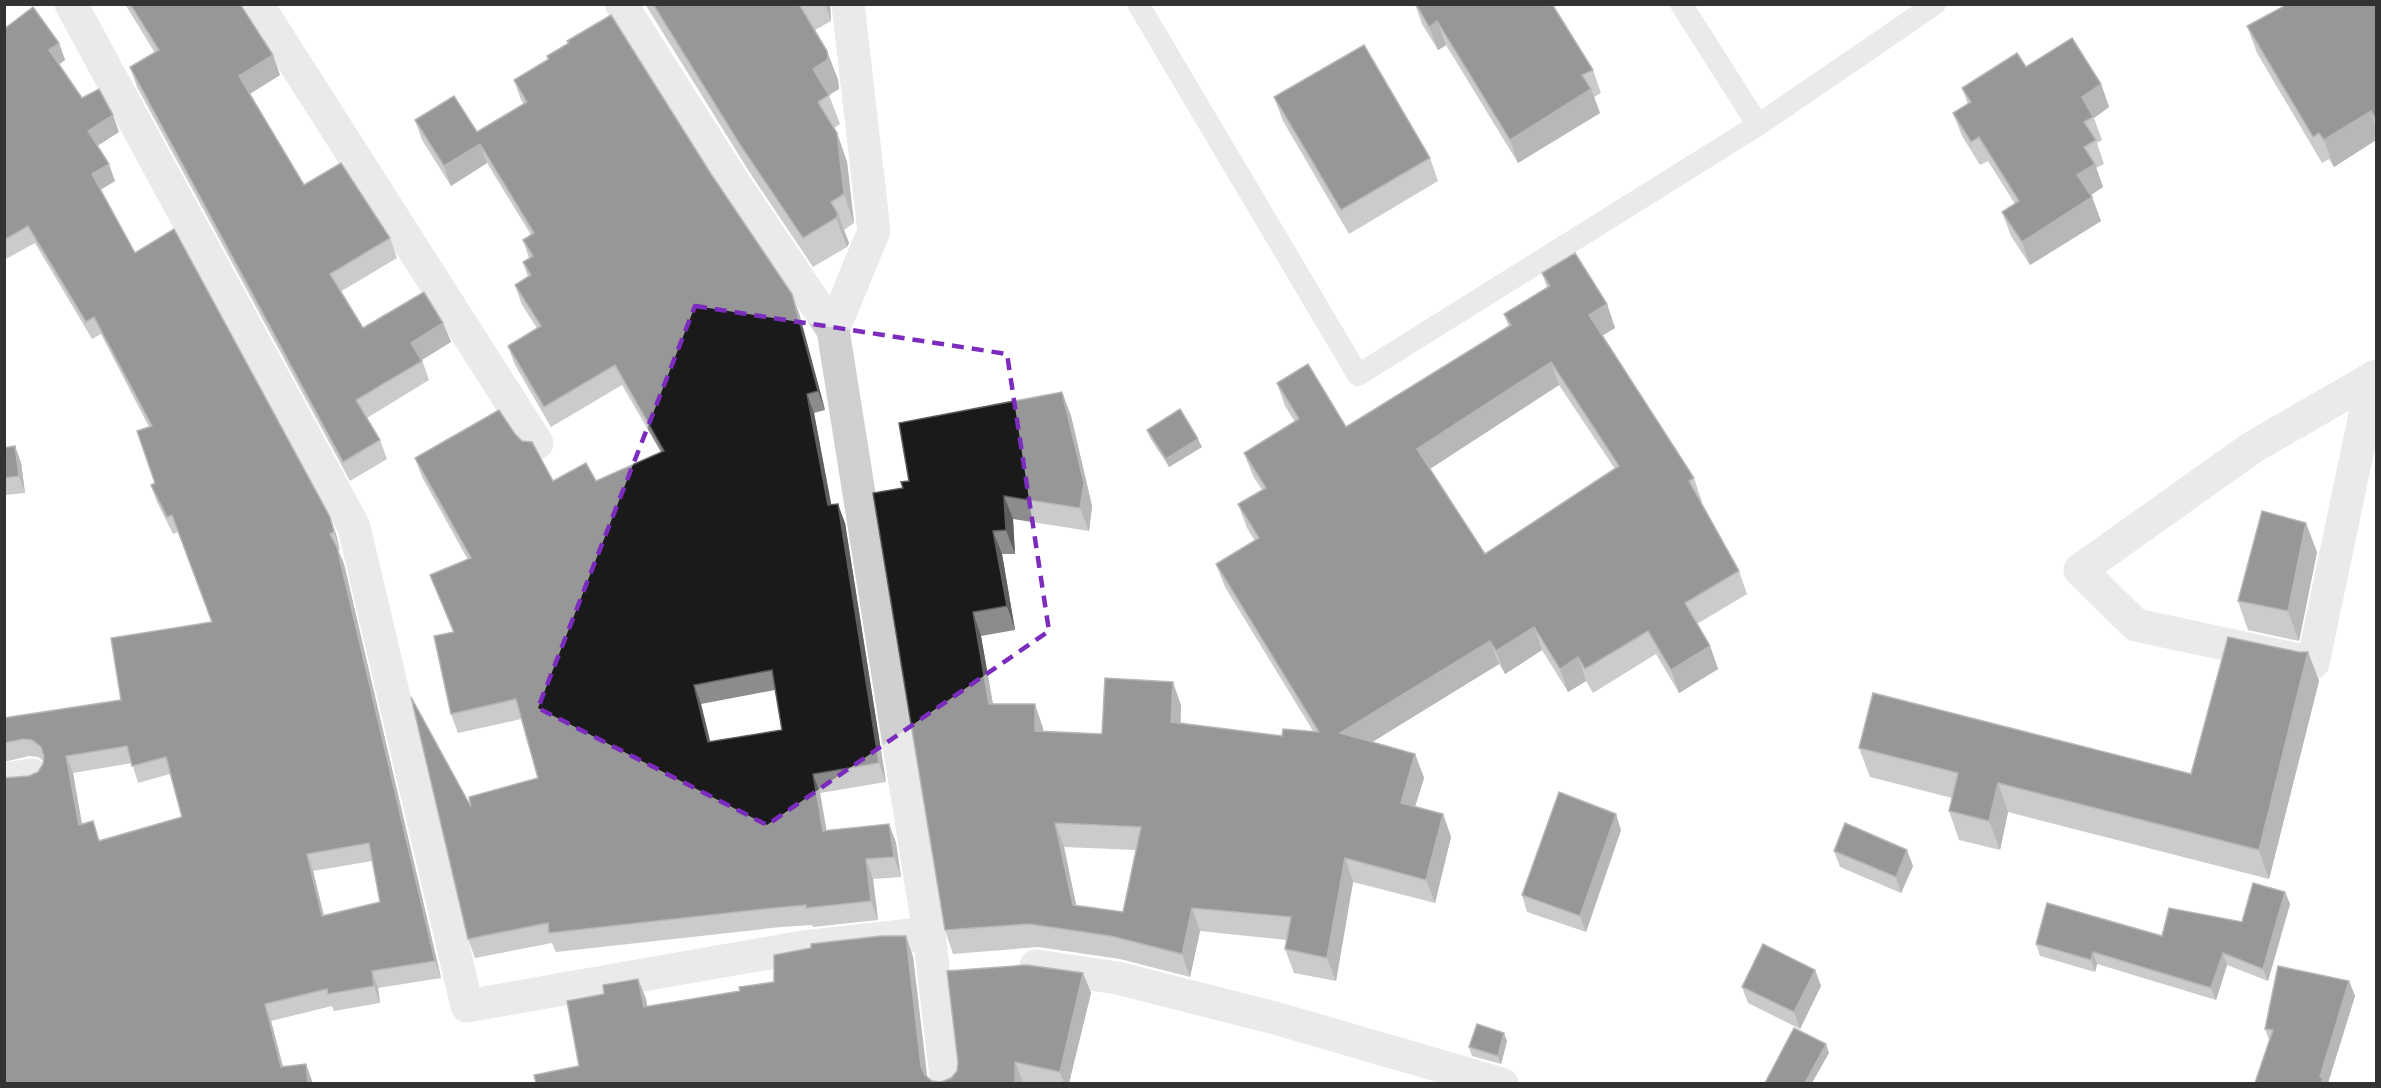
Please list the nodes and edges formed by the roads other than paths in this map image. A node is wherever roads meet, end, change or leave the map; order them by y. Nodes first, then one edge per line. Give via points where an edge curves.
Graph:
1 (70, 4) edge
2 (257, 4) edge
3 (621, 4) edge
4 (849, 4) edge
5 (1138, 4) edge
6 (1681, 4) edge
7 (1935, 4) edge
8 (1758, 125) junction
9 (833, 330) junction
10 (2375, 376) edge
11 (537, 443) dead end
12 (929, 933) junction
13 (1002, 969) edge
14 (968, 971) edge
15 (935, 974) junction
16 (947, 1083) edge
17 (1502, 1083) edge

1 - 12 street via 354,527 467,1006 803,947
2 - 11 street
3 - 9 street
4 - 9 street via 874,231
5 - 8 lane via 1358,375
6 - 8 lane
7 - 8 lane
9 - 12 street
10 - 10 street via 2253,447 2080,570 2136,625 2313,663
12 - 15 street
13 - 17 street via 1035,966 1117,978
14 - 15 street
15 - 16 street

